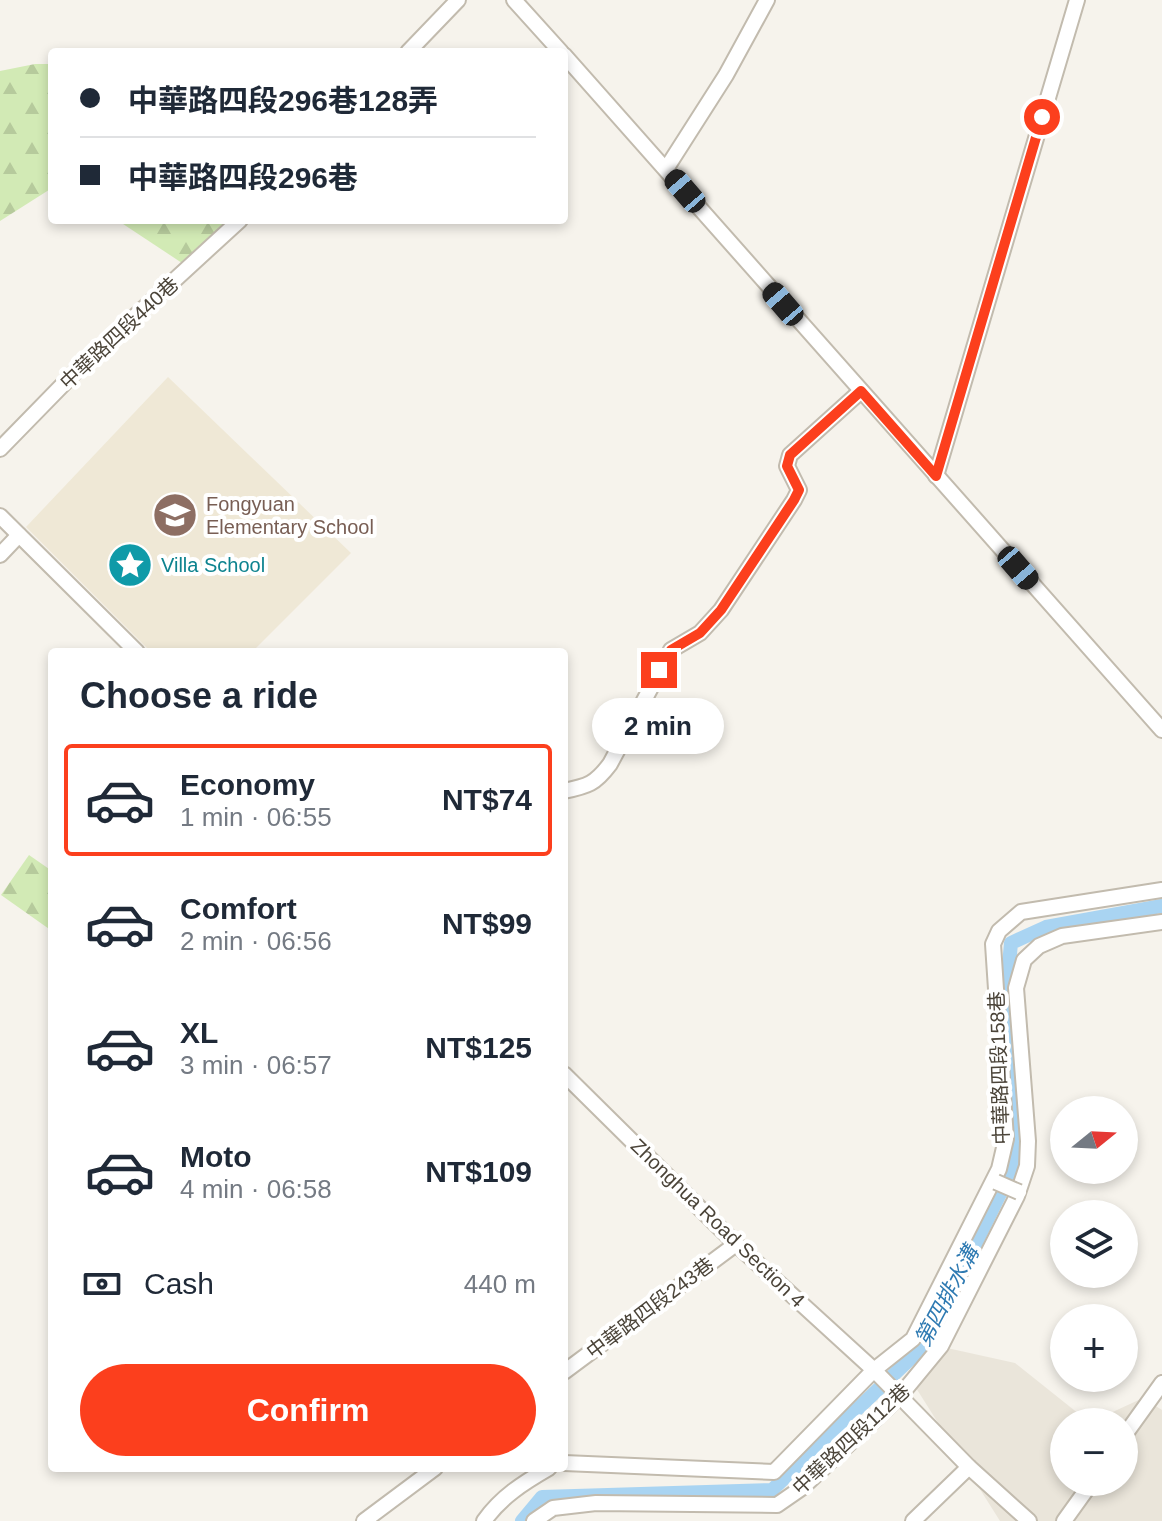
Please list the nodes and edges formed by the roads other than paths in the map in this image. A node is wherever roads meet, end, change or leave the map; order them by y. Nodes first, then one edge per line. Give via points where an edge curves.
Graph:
1 (458, 0) edge
2 (514, 0) edge
3 (767, 0) edge
4 (1077, 0) edge
5 (412, 48) edge
6 (557, 48) edge
7 (568, 61) edge
8 (666, 169) junction
9 (236, 224) edge
10 (861, 391) junction
11 (0, 449) edge
12 (936, 476) junction
13 (0, 516) edge
14 (19, 535) junction
15 (0, 555) edge
16 (133, 648) edge
17 (1162, 730) edge
18 (568, 790) edge
19 (1162, 890) edge
20 (1162, 922) edge
21 (568, 1078) edge
22 (994, 1181) junction
23 (1018, 1194) junction
24 (736, 1244) junction
25 (568, 1369) edge
26 (874, 1370) junction
27 (1162, 1383) edge
28 (899, 1397) junction
29 (1138, 1416) edge
30 (568, 1463) edge
31 (969, 1467) junction
32 (430, 1472) edge
33 (542, 1472) edge
34 (1082, 1496) edge
35 (364, 1521) edge
36 (484, 1521) edge
37 (534, 1521) edge
38 (913, 1521) edge
39 (1029, 1521) edge
40 (1064, 1521) edge

1 - 5 street
2 - 6 street
3 - 8 street
4 - 12 street
7 - 8 street
8 - 10 street
9 - 11 street, 中華路四段440巷 via 82,365
10 - 12 street
10 - 18 street via 790,455 787,466 799,490 794,500 721,610 700,633 671,650 598,780
12 - 17 street
13 - 14 street
14 - 15 street
14 - 16 street
19 - 22 street, 中華路四段158巷 via 1021,912 999,931 993,944 1006,1139
20 - 23 street, 中華路四段112巷 via 1062,936 1024,960 1016,988 1028,1141
21 - 24 street, Zhonghua Road Section 4
22 - 23 street, bridge
22 - 26 street, 中華路四段158巷 via 913,1339
23 - 28 street, 中華路四段112巷 via 941,1346
24 - 25 street, 中華路四段243巷
24 - 26 street, Zhonghua Road Section 4
26 - 28 street, Zhonghua Road Section 4
26 - 30 street, 中華路四段158巷 via 774,1472
27 - 29 street
28 - 31 street
28 - 37 street, 中華路四段112巷 via 777,1505 596,1503 553,1508
31 - 38 street
31 - 39 street
32 - 35 street
33 - 36 street via 496,1504
34 - 40 street

